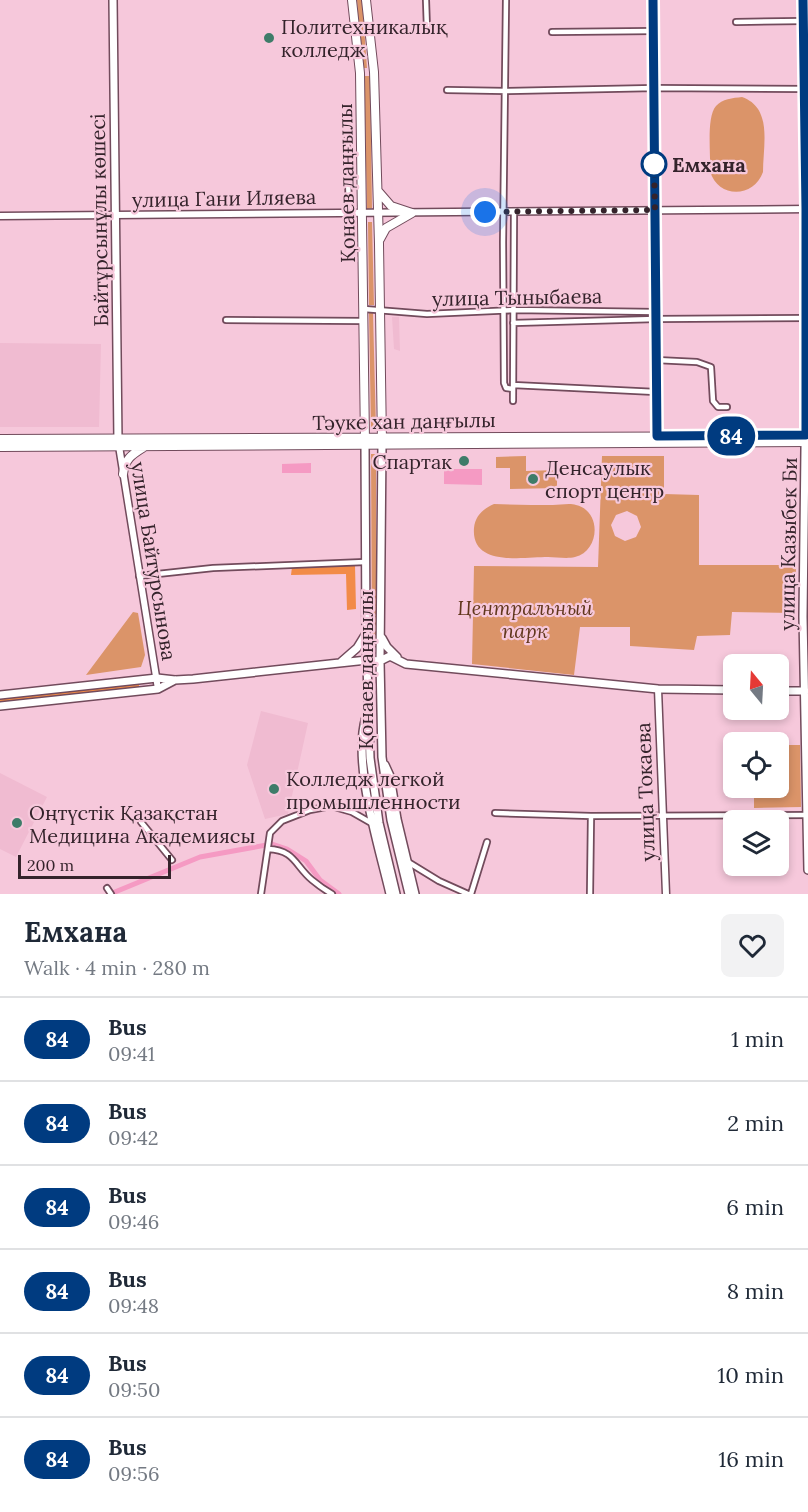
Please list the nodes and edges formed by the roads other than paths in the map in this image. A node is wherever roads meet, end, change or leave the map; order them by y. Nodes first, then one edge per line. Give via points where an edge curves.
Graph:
1 (113, 0) edge
2 (366, 0) edge
3 (426, 0) edge
4 (506, 0) edge
5 (653, 0) edge
6 (803, 0) edge
7 (352, 1) edge
8 (736, 21) dead end
9 (803, 21) junction
10 (427, 29) dead end
11 (654, 31) junction
12 (552, 32) dead end
13 (374, 72) junction
14 (360, 73) junction
15 (655, 88) junction
16 (806, 89) edge
17 (447, 90) dead end
18 (506, 91) junction
19 (347, 140) dead end
20 (378, 191) junction
21 (807, 209) edge
22 (655, 210) junction
23 (505, 212) junction
24 (514, 212) junction
25 (349, 213) junction
26 (363, 213) junction
27 (378, 213) junction
28 (411, 213) junction
29 (0, 216) edge
30 (115, 216) junction
31 (379, 240) junction
32 (364, 309) junction
33 (379, 309) junction
34 (504, 310) junction
35 (514, 310) junction
36 (656, 315) junction
37 (806, 318) junction
38 (226, 320) dead end
39 (364, 321) junction
40 (513, 323) junction
41 (656, 360) junction
42 (513, 387) junction
43 (656, 392) junction
44 (513, 401) dead end
45 (727, 407) dead end
46 (382, 420) junction
47 (398, 436) junction
48 (807, 438) edge
49 (0, 439) edge
50 (657, 439) junction
51 (365, 440) junction
52 (382, 441) junction
53 (118, 442) junction
54 (145, 446) junction
55 (0, 447) edge
56 (123, 474) junction
57 (365, 562) junction
58 (806, 572) edge
59 (139, 576) junction
60 (366, 633) junction
61 (381, 634) junction
62 (368, 660) junction
63 (380, 661) junction
64 (339, 663) junction
65 (406, 664) junction
66 (806, 672) edge
67 (157, 678) junction
68 (175, 680) junction
69 (158, 689) junction
70 (658, 689) junction
71 (723, 690) edge
72 (789, 691) edge
73 (806, 691) edge
74 (0, 695) edge
75 (0, 706) edge
76 (368, 708) junction
77 (382, 757) junction
78 (370, 767) junction
79 (365, 775) junction
80 (495, 813) dead end
81 (807, 815) edge
82 (591, 816) junction
83 (662, 816) junction
84 (141, 822) dead end
85 (373, 824) junction
86 (488, 842) dead end
87 (268, 849) junction
88 (172, 860) dead end
89 (408, 862) junction
90 (808, 870) edge
91 (261, 894) edge
92 (332, 894) edge
93 (390, 894) edge
94 (396, 894) edge
95 (409, 894) edge
96 (415, 894) edge
97 (469, 894) edge
98 (590, 894) edge
99 (666, 894) edge

1 - 30 main road, Байтұрсынұлы көшесі
2 - 13 main road, Қонаев даңғылы
3 - 10 street
4 - 18 street
5 - 11 main road
6 - 9 main road, улица Казыбек Би
7 - 14 main road, Қонаев даңғылы
8 - 9 street
9 - 16 main road, улица Казыбек Би
11 - 12 street
11 - 15 main road
13 - 14 main road
13 - 20 main road, Қонаев даңғылы
14 - 26 main road, Қонаев даңғылы
15 - 16 street
15 - 18 street
15 - 22 main road
16 - 21 main road, улица Казыбек Би
17 - 18 street
18 - 23 street
19 - 25 street
20 - 27 main road, Қонаев даңғылы
20 - 28 main road via 391,206
21 - 22 street, улица Гани Иляева
21 - 37 main road, улица Казыбек Би
22 - 24 street, улица Гани Иляева
22 - 36 main road
23 - 24 street, улица Гани Иляева
23 - 28 street, улица Гани Иляева
23 - 34 street
24 - 35 street
25 - 26 street, улица Гани Иляева
25 - 30 street, улица Гани Иляева
26 - 27 street, улица Гани Иляева
26 - 32 main road, Қонаев даңғылы
27 - 28 street, улица Гани Иляева
27 - 31 main road, Қонаев даңғылы
28 - 31 main road via 386,228
29 - 30 street, улица Гани Иляева
30 - 53 main road, Байтұрсынұлы көшесі
31 - 33 main road, Қонаев даңғылы
32 - 33 street, улица Тыныбаева
32 - 39 main road, Қонаев даңғылы
33 - 34 street, улица Тыныбаева via 427,314
33 - 46 main road, Қонаев даңғылы
34 - 35 street, улица Тыныбаева
34 - 42 street via 505,386
35 - 36 street, улица Тыныбаева
35 - 40 street
36 - 37 street, улица Тыныбаева
36 - 40 street, улица Тыныбаева
36 - 41 main road
37 - 48 main road, улица Казыбек Би
38 - 39 street
39 - 51 main road, Қонаев даңғылы
40 - 42 street
41 - 43 main road
41 - 45 street via 710,366 713,400 718,407
42 - 43 street
42 - 44 street
43 - 50 main road
46 - 47 main road via 388,432
46 - 52 main road
47 - 50 main road, Тәуке хан даңғылы
47 - 52 main road, Тәуке хан даңғылы
48 - 50 main road, Тәуке хан даңғылы
48 - 58 main road, улица Казыбек Би
49 - 53 main road, Тәуке хан даңғылы
50 - 52 main road, Тәуке хан даңғылы
51 - 52 main road, Тәуке хан даңғылы
51 - 53 main road, Тәуке хан даңғылы
51 - 54 main road, Тәуке хан даңғылы
51 - 57 main road, Қонаев даңғылы
52 - 61 main road, Қонаев даңғылы
53 - 54 main road, Тәуке хан даңғылы
53 - 55 main road, Тәуке хан даңғылы
53 - 56 street, улица Байтурсынова
54 - 56 main road via 124,462
56 - 59 street, улица Байтурсынова
57 - 59 street via 213,568
57 - 60 main road, Қонаев даңғылы
58 - 66 main road, улица Казыбек Би
59 - 67 street, улица Байтурсынова
60 - 62 main road, Қонаев даңғылы
60 - 64 main road via 357,648
61 - 63 main road, Қонаев даңғылы
61 - 65 main road via 393,655
62 - 63 main road
62 - 64 main road
62 - 76 main road, Қонаев даңғылы
63 - 65 main road via 390,656
63 - 77 main road, Қонаев даңғылы
64 - 68 main road
65 - 70 main road
66 - 73 main road, улица Казыбек Би
67 - 68 main road
67 - 69 street, улица Байтурсынова
67 - 74 main road
68 - 69 main road
69 - 75 main road
70 - 71 main road
70 - 83 street, улица Токаева
72 - 73 main road
73 - 81 main road, улица Казыбек Би
76 - 78 main road, Қонаев даңғылы
76 - 79 main road via 362,730
77 - 89 main road via 390,776
77 - 95 main road, Қонаев даңғылы via 389,809
78 - 79 main road
78 - 94 main road, Қонаев даңғылы
79 - 85 main road
80 - 82 street
81 - 83 street
81 - 90 main road, улица Казыбек Би
82 - 83 street
82 - 98 street
83 - 99 street, улица Токаева
84 - 88 street
85 - 87 street via 339,807 310,810 282,821 270,833
85 - 93 main road
86 - 97 street
87 - 91 street
87 - 92 street via 285,852 310,879
89 - 96 main road
89 - 97 street

